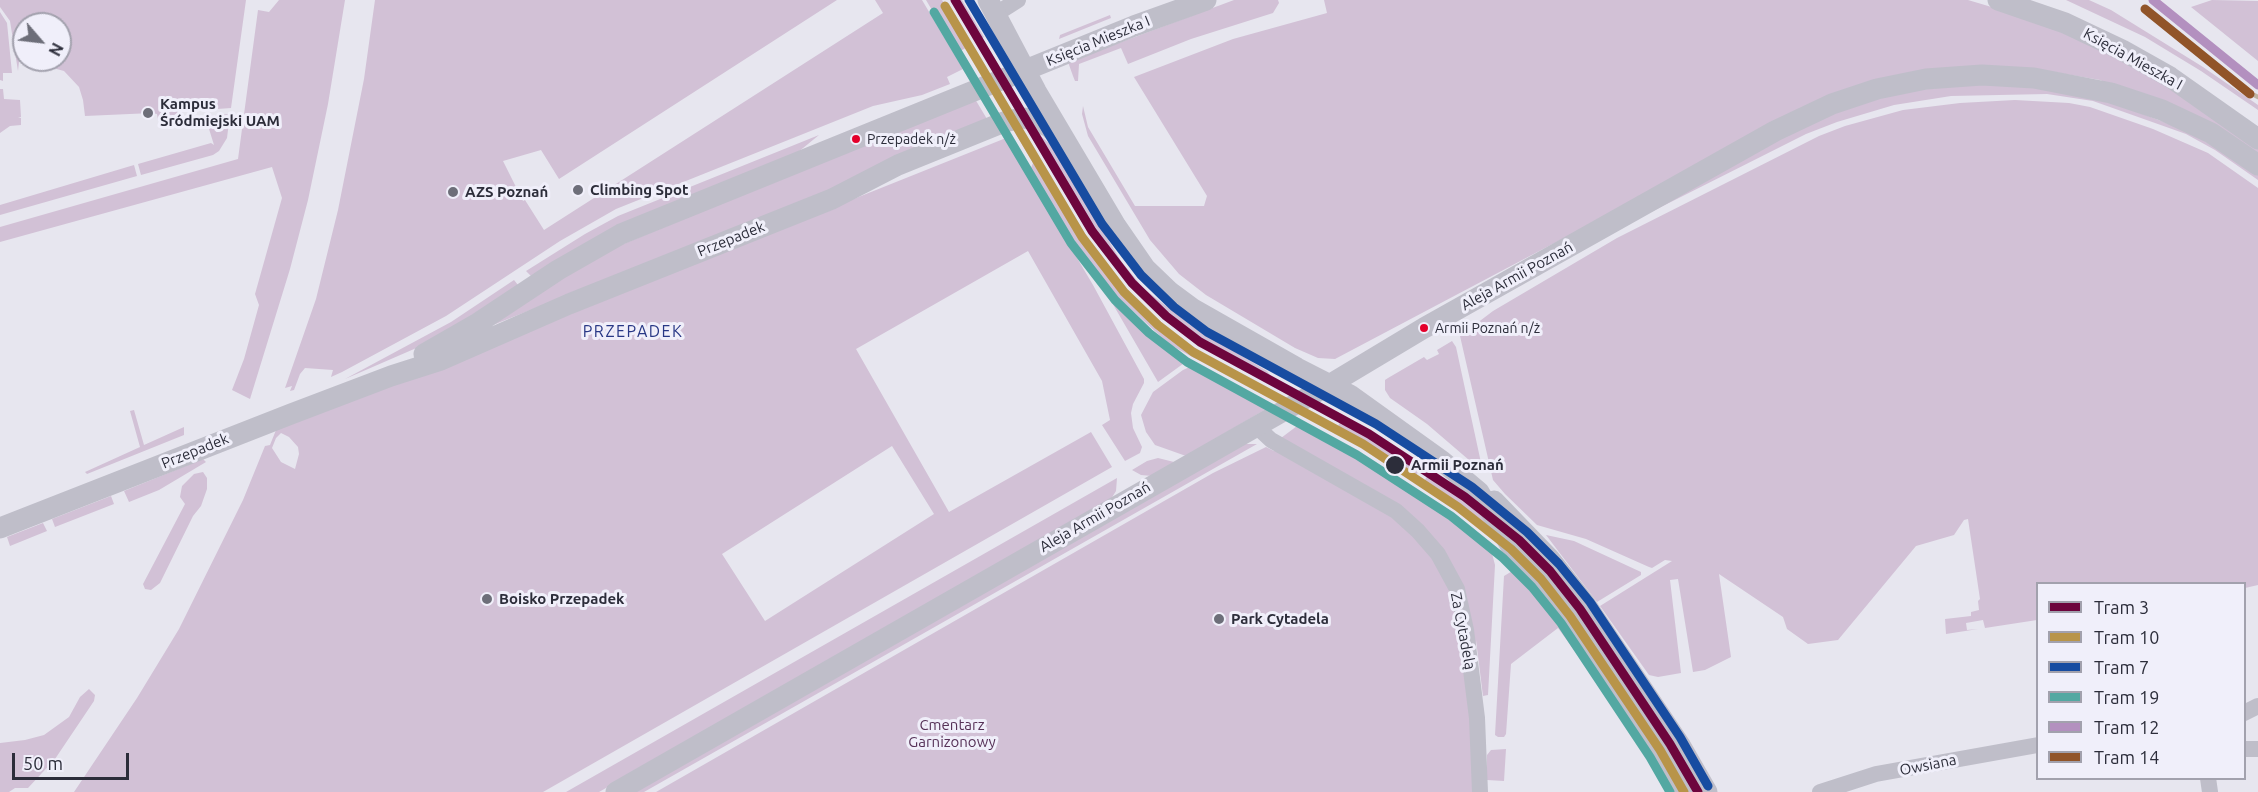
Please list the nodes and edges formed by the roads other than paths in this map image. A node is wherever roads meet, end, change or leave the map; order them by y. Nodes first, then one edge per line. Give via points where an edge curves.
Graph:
1 (1018, 0) edge
2 (1206, 0) edge
3 (1998, 0) edge
4 (992, 7) edge
5 (1025, 70) junction
6 (978, 89) junction
7 (1044, 106) junction
8 (2258, 139) edge
9 (1065, 142) junction
10 (2258, 165) edge
11 (391, 376) junction
12 (1329, 385) junction
13 (1256, 426) junction
14 (1471, 485) junction
15 (64, 503) junction
16 (0, 515) edge
17 (0, 528) edge
18 (2036, 745) edge
19 (616, 792) edge
20 (1480, 792) edge
21 (1682, 792) edge
22 (1707, 792) edge
23 (1820, 792) edge

1 - 4 street
2 - 5 street, Księcia Mieszka I
3 - 8 street, Księcia Mieszka I via 2065,23 2122,50 2170,77
4 - 5 street
5 - 6 street, Przepadek
5 - 7 street
6 - 7 street via 1013,89
6 - 11 street, Przepadek via 621,234
7 - 9 street
9 - 11 street, Przepadek via 1038,121 1012,119 898,165 832,199 441,360
9 - 12 street via 1139,261 1163,286 1193,309
10 - 12 street, Aleja Armii Poznań via 2211,133 2162,111 2111,93 2034,78 1982,75 1926,79 1857,95 1775,131
11 - 15 street, Przepadek
12 - 13 street, Aleja Armii Poznań
12 - 14 street via 1350,395
13 - 19 street, Aleja Armii Poznań
13 - 20 street, Za Cytadelą via 1271,440 1396,511 1438,554 1457,589 1466,630 1477,718
14 - 21 street via 1485,500 1513,550 1575,627
14 - 22 street via 1489,496 1526,533 1575,589
15 - 16 street
15 - 17 street, Przepadek
18 - 23 street, Owsiana via 1876,774

